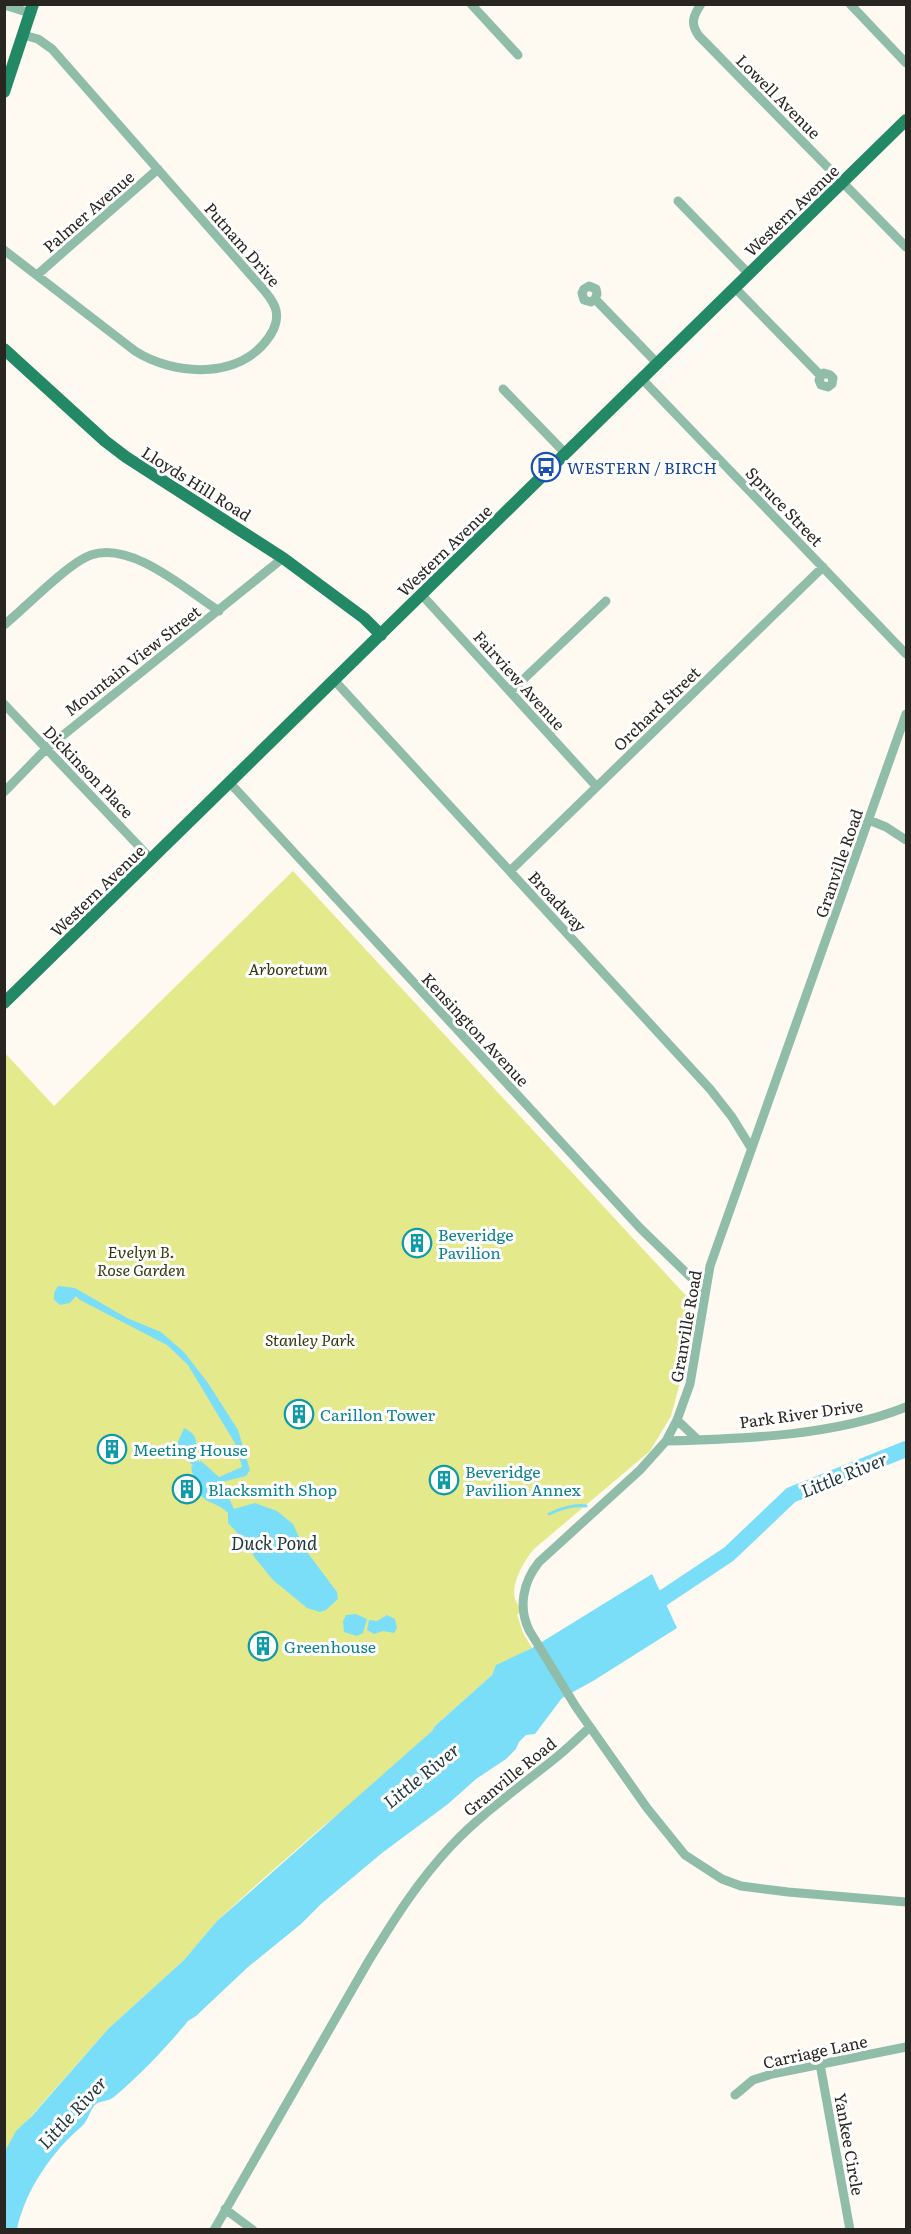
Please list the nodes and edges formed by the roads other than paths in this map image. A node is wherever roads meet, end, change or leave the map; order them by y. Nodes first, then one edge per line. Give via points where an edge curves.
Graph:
1 (471, 4) edge
2 (850, 4) edge
3 (4, 5) edge
4 (699, 8) edge
5 (32, 9) edge
6 (23, 35) junction
7 (518, 55) dead end
8 (906, 63) edge
9 (4, 92) edge
10 (906, 120) edge
11 (158, 169) junction
12 (844, 182) junction
13 (678, 201) dead end
14 (906, 247) edge
15 (4, 250) edge
16 (749, 274) junction
17 (37, 275) junction
18 (735, 288) junction
19 (595, 299) dead end
20 (4, 349) edge
21 (658, 364) junction
22 (821, 376) dead end
23 (642, 380) junction
24 (503, 389) dead end
25 (566, 454) junction
26 (284, 558) junction
27 (823, 567) junction
28 (421, 594) junction
29 (606, 601) dead end
30 (219, 611) junction
31 (4, 625) edge
32 (381, 634) junction
33 (906, 654) edge
34 (334, 680) junction
35 (510, 692) junction
36 (4, 704) edge
37 (906, 714) edge
38 (46, 748) junction
39 (230, 783) junction
40 (596, 786) junction
41 (4, 792) edge
42 (869, 820) junction
43 (906, 840) edge
44 (152, 860) junction
45 (510, 871) junction
46 (4, 1004) edge
47 (751, 1148) junction
48 (705, 1291) junction
49 (906, 1407) edge
50 (677, 1420) junction
51 (698, 1440) junction
52 (666, 1441) junction
53 (590, 1727) junction
54 (906, 1902) edge
55 (906, 2047) edge
56 (820, 2064) junction
57 (735, 2095) dead end
58 (225, 2210) junction
59 (214, 2229) edge
60 (253, 2229) edge
61 (850, 2229) edge

1 - 7 street
2 - 8 street
3 - 5 street
4 - 12 street, Lowell Avenue via 693,24 699,36
5 - 6 main road
6 - 9 main road
6 - 11 street, Putnam Drive via 52,49
10 - 12 main road, Western Avenue
11 - 17 street, Palmer Avenue
11 - 17 street, Putnam Drive via 275,306 274,329 255,354 206,369 183,369 151,360
12 - 14 street, Lowell Avenue
12 - 16 main road, Western Avenue
13 - 16 street
15 - 17 street, Putnam Drive
16 - 18 main road, Western Avenue
18 - 21 main road, Western Avenue
18 - 22 street
19 - 21 street
20 - 26 main road, Lloyds Hill Road via 126,458
21 - 23 main road, Western Avenue
23 - 25 main road, Western Avenue
23 - 27 street, Spruce Street
24 - 25 street
25 - 28 main road, Western Avenue
26 - 30 street, Mountain View Street
26 - 32 main road, Lloyds Hill Road
27 - 33 street, Spruce Street
27 - 40 street, Orchard Street
28 - 32 main road, Western Avenue
28 - 35 street, Fairview Avenue
29 - 35 street
30 - 31 street via 141,561 124,555 93,554 71,566
30 - 38 street, Mountain View Street
32 - 34 main road, Western Avenue
34 - 39 main road, Western Avenue
34 - 45 street, Broadway
35 - 40 street, Fairview Avenue
36 - 38 street, Dickinson Place
37 - 42 street, Granville Road
38 - 41 street, Mountain View Street
38 - 44 street, Dickinson Place
39 - 44 main road, Western Avenue
39 - 48 street, Kensington Avenue via 640,1228
40 - 45 street, Orchard Street
42 - 43 street
42 - 47 street, Granville Road
44 - 46 main road, Western Avenue
45 - 47 street, Broadway via 710,1089
47 - 48 street, Granville Road
48 - 50 street, Granville Road via 690,1384
49 - 51 street, Park River Drive via 824,1428
50 - 51 street
50 - 52 street, Granville Road
51 - 52 street, Park River Drive
52 - 53 street, Granville Road via 625,1486 550,1551 532,1571 524,1590 524,1617 529,1630
53 - 54 street via 672,1841 685,1855 722,1879 764,1890
53 - 58 street, Granville Road via 472,1825 422,1880 393,1920
55 - 56 street, Carriage Lane
56 - 57 street, Carriage Lane via 753,2080
56 - 61 street, Yankee Circle
58 - 59 street, Granville Road
58 - 60 street

